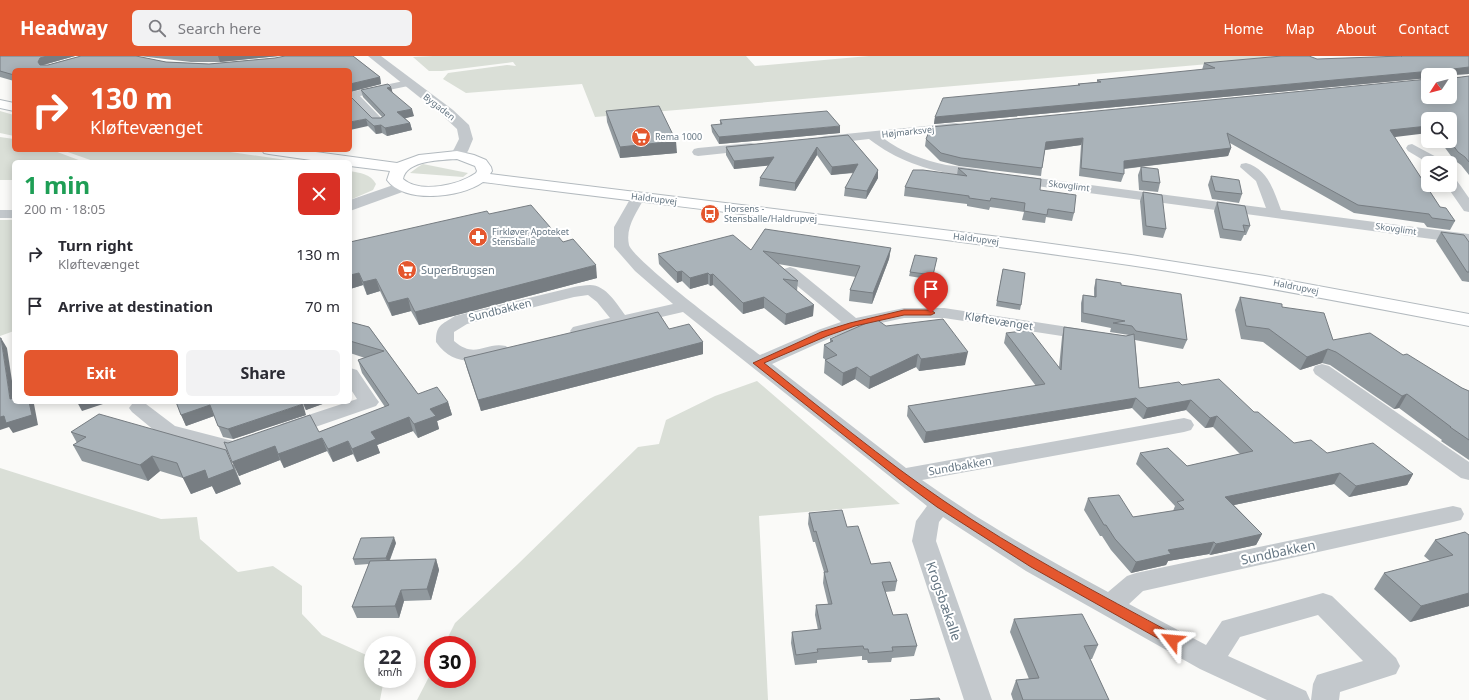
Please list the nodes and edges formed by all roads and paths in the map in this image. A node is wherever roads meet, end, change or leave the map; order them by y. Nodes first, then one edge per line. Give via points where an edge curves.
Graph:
1 (374, 56) edge
2 (409, 83) junction
3 (352, 93) edge
4 (0, 104) edge
5 (12, 107) edge
6 (379, 122) edge
7 (966, 126) edge
8 (871, 135) junction
9 (816, 141) edge
10 (761, 146) edge
11 (1412, 148) dead end
12 (284, 152) edge
13 (698, 152) dead end
14 (457, 155) junction
15 (1425, 156) edge
16 (342, 160) edge
17 (352, 161) edge
18 (1246, 167) dead end
19 (401, 168) junction
20 (480, 177) junction
21 (402, 187) junction
22 (1457, 191) edge
23 (638, 197) junction
24 (352, 205) edge
25 (1469, 208) edge
26 (1275, 213) junction
27 (0, 214) edge
28 (12, 214) edge
29 (1469, 239) edge
30 (790, 272) edge
31 (686, 306) junction
32 (1469, 320) edge
33 (621, 321) junction
34 (853, 324) junction
35 (561, 335) edge
36 (1107, 338) edge
37 (516, 346) edge
38 (758, 363) junction
39 (1322, 370) dead end
40 (352, 377) edge
41 (139, 408) dead end
42 (1184, 425) dead end
43 (1469, 472) edge
44 (902, 476) junction
45 (940, 504) junction
46 (1454, 514) dead end
47 (1110, 606) junction
48 (1210, 660) junction
49 (978, 700) edge
50 (1296, 700) edge
51 (1325, 700) edge

1 - 2 street, Bygaden
2 - 3 street
2 - 14 street, Bygaden via 464,128 466,139
3 - 6 street
4 - 5 main road
7 - 8 street, Højmarksvej
8 - 9 street, Højmarksvej
8 - 26 street, Skovglimt via 885,146 911,159 959,171
10 - 13 street
11 - 15 street
12 - 16 main road
14 - 19 main road via 429,157 408,163
14 - 20 main road via 482,162 485,168
17 - 19 main road
18 - 26 street via 1262,179
19 - 21 main road via 395,177
20 - 21 main road via 466,184 441,190 419,191
20 - 23 main road, Haldrupvej
21 - 24 street
22 - 25 street
23 - 31 street, Sundbakken via 622,227 622,248 641,268
23 - 32 main road, Haldrupvej via 1131,260
26 - 29 street, Skovglimt
27 - 28 street
30 - 34 street
31 - 33 street
31 - 38 street, Sundbakken
33 - 35 street
33 - 37 street, Sundbakken via 603,298 591,290 461,320 445,330 445,342 458,354 478,355
34 - 36 street, Kløftevænget via 904,313 944,313
34 - 38 street, Kløftevænget
38 - 44 street, Sundbakken
39 - 43 street
40 - 41 street via 369,402 234,448 168,431
42 - 44 street, Sundbakken
44 - 45 street, Sundbakken
45 - 47 street, Sundbakken via 1035,564
45 - 49 street, Krogsbækalle via 928,521 924,541
46 - 47 street, Sundbakken via 1136,583
47 - 48 street, Sundbakken
48 - 50 street, Sundbakken
48 - 51 street via 1231,629 1323,603 1386,666 1327,684

